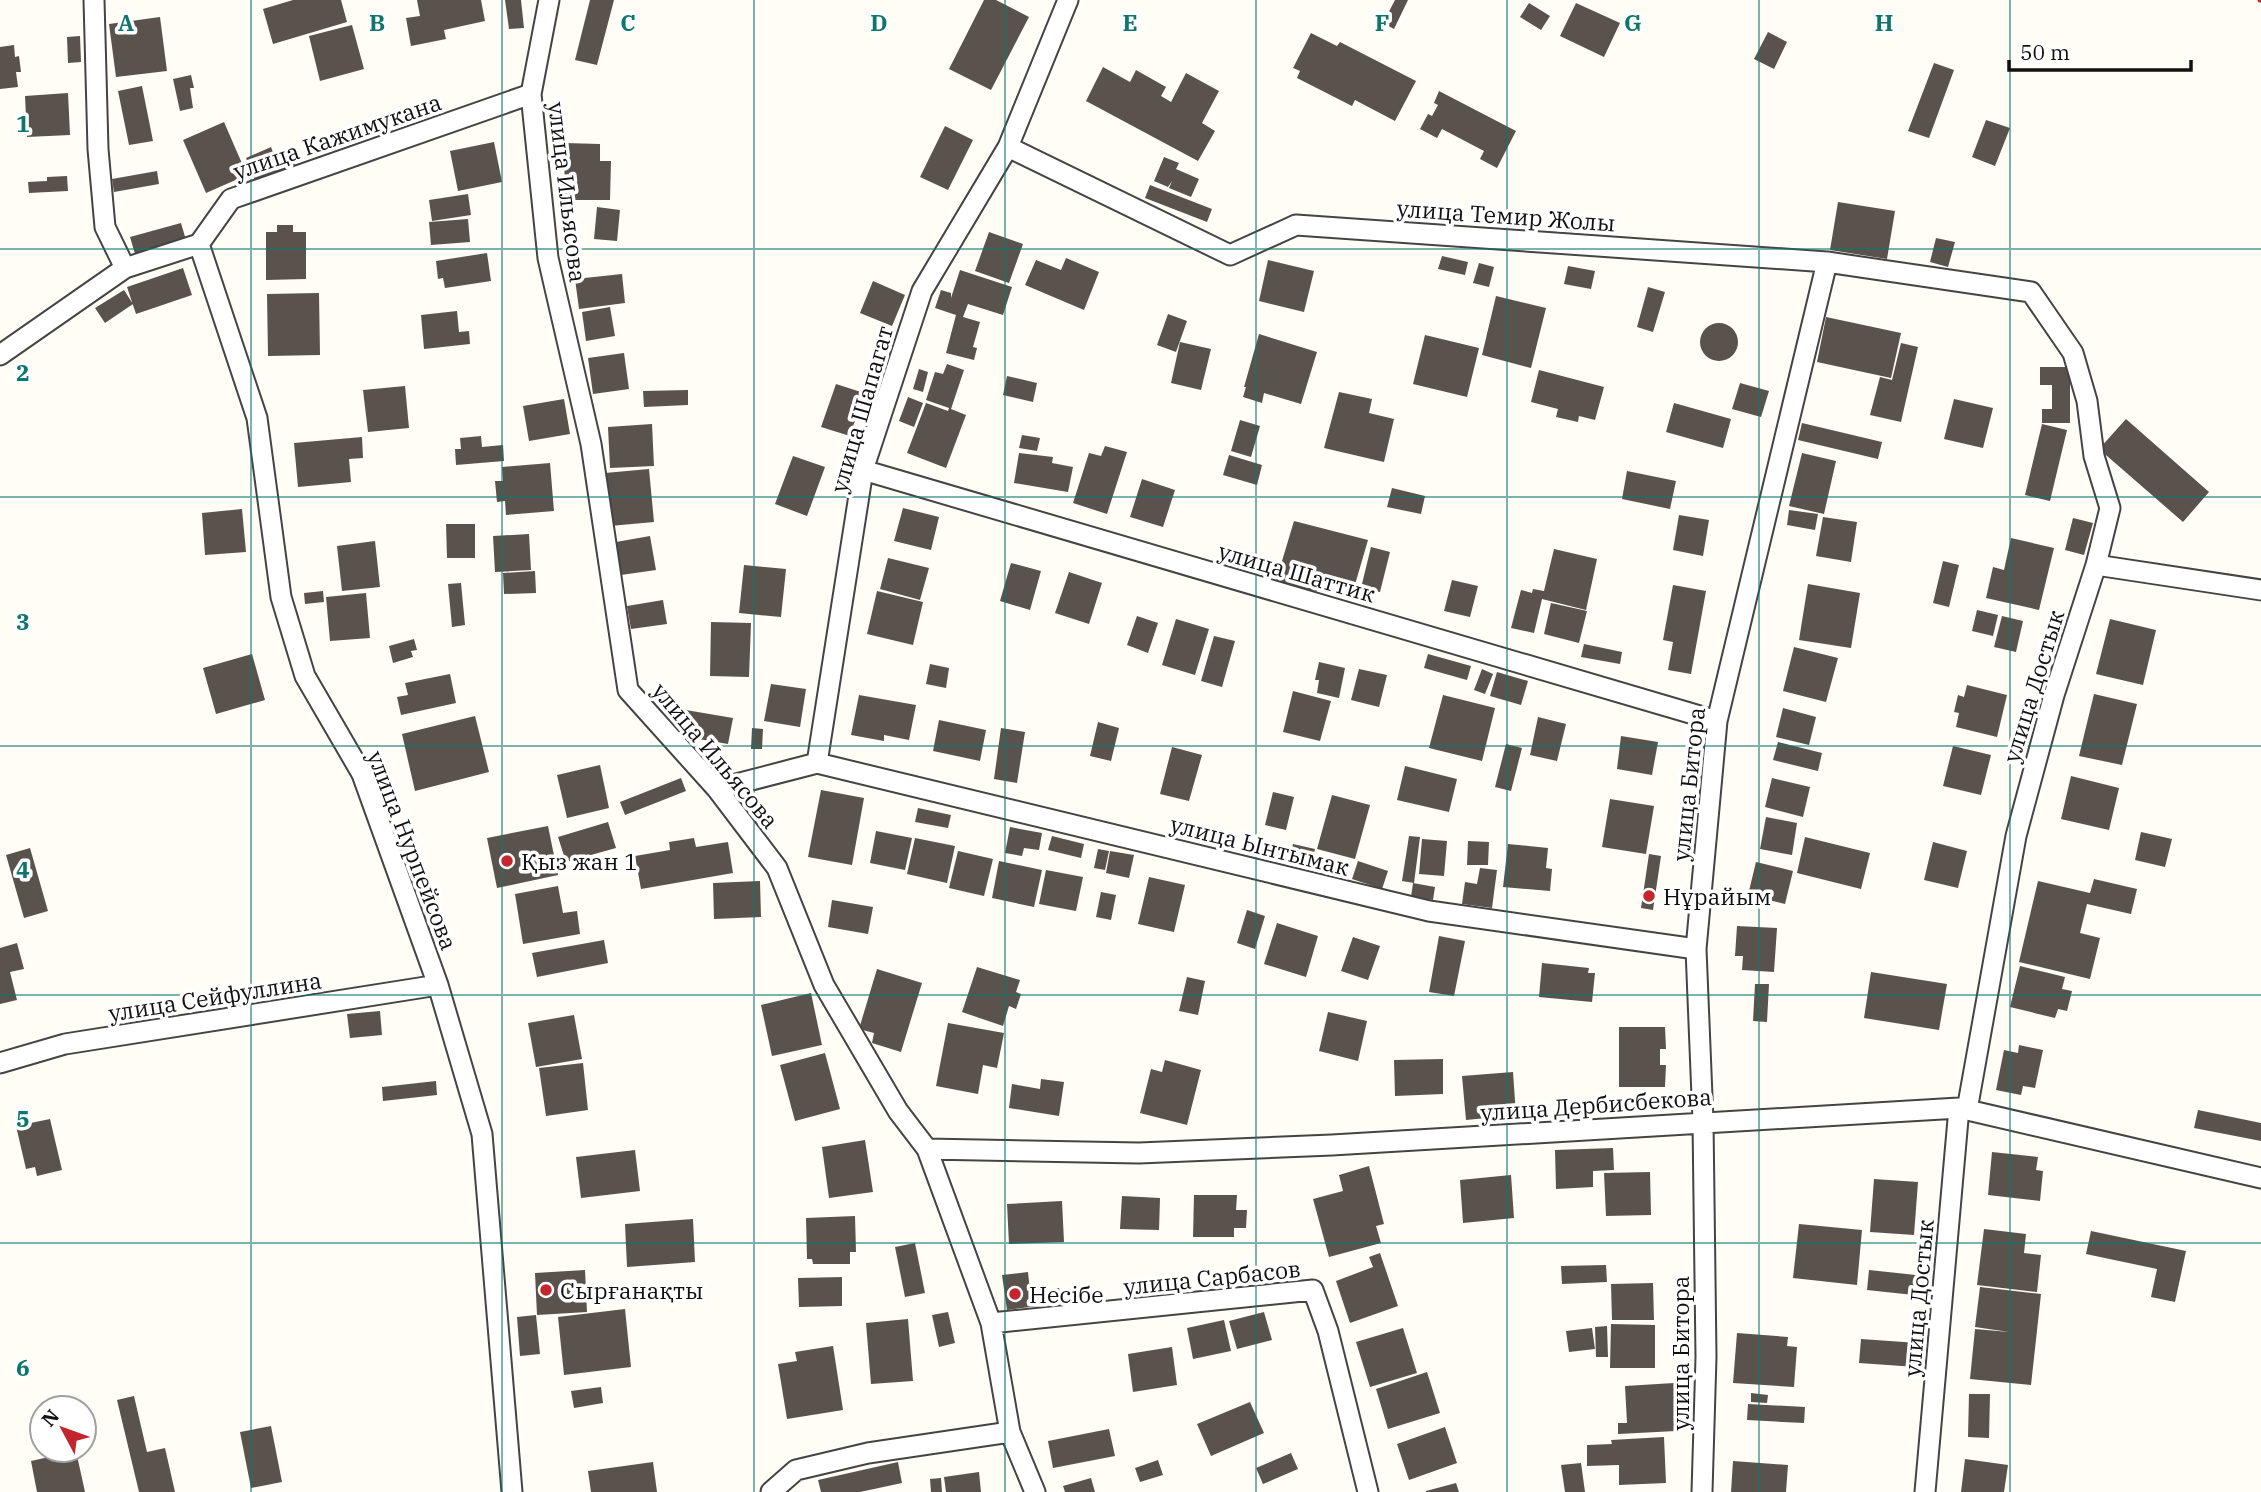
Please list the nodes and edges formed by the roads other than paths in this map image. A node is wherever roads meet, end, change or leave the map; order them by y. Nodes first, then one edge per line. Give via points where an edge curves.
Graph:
1 (94, 0) edge
2 (549, 0) edge
3 (1068, 0) edge
4 (531, 94) junction
5 (1007, 147) junction
6 (199, 244) junction
7 (1827, 262) junction
8 (125, 268) junction
9 (2031, 292) joint
10 (0, 355) edge
11 (863, 470) junction
12 (2096, 565) junction
13 (2261, 590) edge
14 (1717, 720) junction
15 (817, 763) junction
16 (717, 789) junction
17 (1696, 949) junction
18 (438, 985) junction
19 (0, 1063) edge
20 (1963, 1109) junction
21 (1703, 1121) junction
22 (927, 1149) junction
23 (2261, 1178) edge
24 (992, 1323) junction
25 (1010, 1432) junction
26 (512, 1492) edge
27 (771, 1492) edge
28 (1035, 1492) edge
29 (1368, 1492) edge
30 (1702, 1492) edge
31 (1926, 1492) edge

1 - 8 street via 104,228
2 - 4 street, улица Ильясова
3 - 5 street, улица Шапагат
4 - 6 street, улица Кажимукана via 231,199
4 - 16 street, улица Ильясова via 548,258 591,444 628,690
5 - 7 street, улица Темир Жолы via 1230,255 1296,225
5 - 11 street, улица Шапагат via 922,290
6 - 8 street
6 - 18 street, улица Нурпейсова via 257,418 281,597 305,676 362,774
7 - 9 street, улица Темир Жолы
7 - 14 street, улица Битора
8 - 10 street
9 - 12 street, улица Достык via 2073,353 2087,401 2094,456 2110,508
11 - 14 street, улица Шаттик
11 - 15 street, улица Шапагат
12 - 13 street
12 - 20 street, улица Достык via 2016,836
14 - 17 street, улица Битора
15 - 16 street
15 - 17 street, улица Ынтымак via 1429,911
16 - 22 street, улица Ильясова via 777,868 824,985 898,1111
17 - 21 street, улица Битора
18 - 19 street, улица Сейфуллина via 65,1044
18 - 26 street, улица Нурпейсова via 482,1134
20 - 21 street, улица Дербисбекова
20 - 23 street, улица Дербисбекова
20 - 31 street, улица Достык
21 - 22 street, улица Дербисбекова via 1139,1153
21 - 30 street, улица Битора via 1706,1357
22 - 24 street, улица Ильясова
24 - 25 street, улица Ильясова
24 - 29 street, улица Сарбасов via 1313,1290 1328,1331
25 - 27 street via 868,1453 796,1470
25 - 28 street, улица Ильясова

